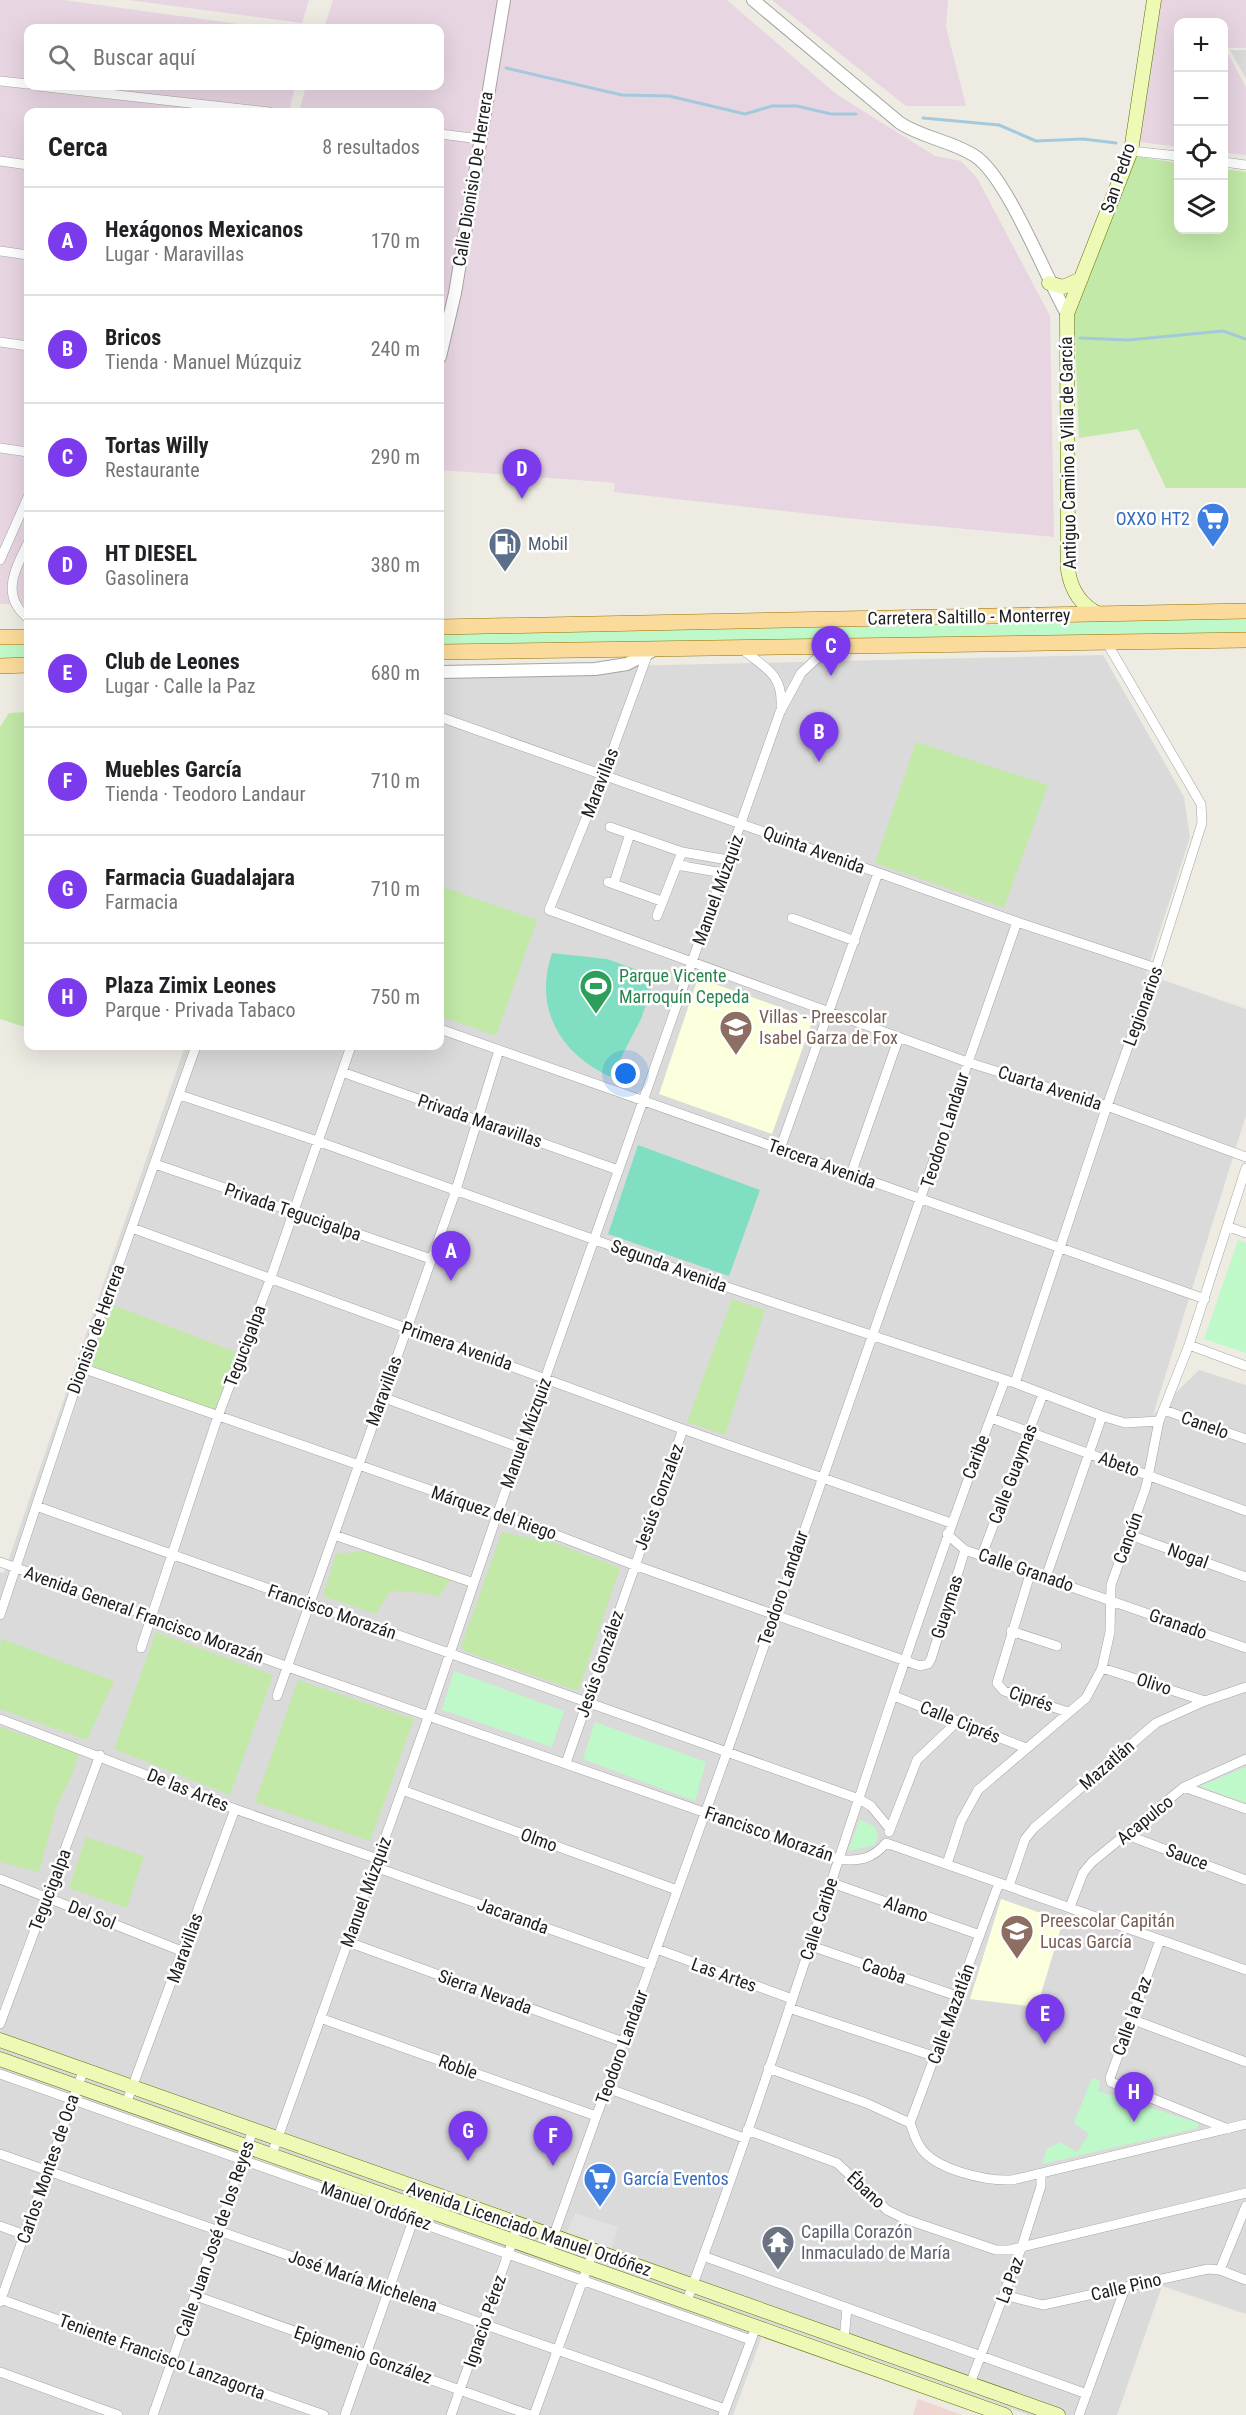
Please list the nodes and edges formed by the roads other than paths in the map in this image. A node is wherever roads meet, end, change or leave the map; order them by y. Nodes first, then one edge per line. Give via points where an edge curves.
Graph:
1 (504, 0) edge
2 (753, 0) edge
3 (1154, 0) edge
4 (0, 81) edge
5 (24, 84) edge
6 (72, 90) edge
7 (226, 108) edge
8 (444, 134) edge
9 (480, 139) junction
10 (1131, 150) junction
11 (1174, 155) edge
12 (0, 161) edge
13 (1228, 163) edge
14 (24, 164) edge
15 (1246, 165) edge
16 (0, 251) edge
17 (24, 254) edge
18 (1081, 279) junction
19 (1048, 283) junction
20 (1067, 314) junction
21 (444, 340) edge
22 (0, 342) edge
23 (24, 345) edge
24 (0, 448) edge
25 (24, 451) edge
26 (24, 506) edge
27 (24, 551) edge
28 (0, 560) edge
29 (1246, 611) edge
30 (24, 614) edge
31 (1099, 614) junction
32 (444, 627) edge
33 (0, 637) edge
34 (24, 637) edge
35 (1246, 640) edge
36 (1107, 643) junction
37 (828, 648) junction
38 (742, 649) junction
39 (444, 652) edge
40 (652, 652) junction
41 (24, 665) edge
42 (0, 666) edge
43 (444, 672) edge
44 (780, 712) junction
45 (444, 718) edge
46 (604, 774) junction
47 (741, 824) junction
48 (610, 827) dead end
49 (630, 834) junction
50 (682, 852) junction
51 (728, 860) junction
52 (677, 865) junction
53 (723, 873) junction
54 (878, 873) junction
55 (661, 901) junction
56 (549, 910) joint
57 (657, 916) dead end
58 (792, 918) dead end
59 (1017, 922) junction
60 (855, 941) junction
61 (692, 960) junction
62 (1156, 968) junction
63 (830, 1012) junction
64 (444, 1030) edge
65 (899, 1037) junction
66 (195, 1050) edge
67 (350, 1050) edge
68 (499, 1050) junction
69 (967, 1062) junction
70 (342, 1072) junction
71 (180, 1095) junction
72 (643, 1099) junction
73 (1107, 1106) junction
74 (477, 1120) junction
75 (317, 1141) junction
76 (780, 1149) junction
77 (1246, 1157) edge
78 (155, 1164) junction
79 (1246, 1168) edge
80 (618, 1170) junction
81 (851, 1174) junction
82 (456, 1190) junction
83 (922, 1199) junction
84 (294, 1210) junction
85 (1229, 1227) junction
86 (132, 1228) junction
87 (1246, 1233) edge
88 (594, 1238) junction
89 (1059, 1247) junction
90 (431, 1259) junction
91 (270, 1280) junction
92 (1205, 1299) junction
93 (407, 1329) junction
94 (873, 1336) junction
95 (1189, 1345) junction
96 (1246, 1366) edge
97 (82, 1368) junction
98 (546, 1377) junction
99 (1010, 1381) junction
100 (1043, 1394) junction
101 (382, 1396) junction
102 (1164, 1410) junction
103 (218, 1416) junction
104 (1102, 1416) junction
105 (991, 1418) junction
106 (1159, 1420) junction
107 (683, 1429) junction
108 (1030, 1431) junction
109 (1246, 1439) edge
110 (521, 1448) junction
111 (1089, 1453) junction
112 (357, 1465) junction
113 (1147, 1474) junction
114 (822, 1476) junction
115 (36, 1506) junction
116 (1246, 1510) edge
117 (497, 1515) junction
118 (951, 1523) junction
119 (946, 1534) junction
120 (334, 1535) junction
121 (1130, 1535) junction
122 (965, 1550) junction
123 (170, 1555) junction
124 (982, 1555) junction
125 (0, 1562) edge
126 (634, 1565) junction
127 (16, 1568) junction
128 (1030, 1571) junction
129 (1046, 1576) junction
130 (1246, 1577) edge
131 (474, 1583) junction
132 (1110, 1600) junction
133 (309, 1604) junction
134 (774, 1613) junction
135 (0, 1615) edge
136 (151, 1617) junction
137 (1011, 1631) junction
138 (1057, 1646) dead end
139 (141, 1648) dead end
140 (1246, 1648) edge
141 (450, 1653) junction
142 (905, 1660) junction
143 (928, 1664) joint
144 (288, 1667) junction
145 (1102, 1668) junction
146 (1246, 1687) edge
147 (278, 1696) dead end
148 (894, 1696) junction
149 (589, 1701) junction
150 (1205, 1701) junction
151 (1068, 1712) junction
152 (429, 1715) junction
153 (0, 1719) edge
154 (959, 1720) junction
155 (1026, 1748) junction
156 (727, 1752) junction
157 (100, 1755) junction
158 (1246, 1760) edge
159 (566, 1763) junction
160 (1184, 1787) junction
161 (402, 1790) junction
162 (859, 1799) junction
163 (235, 1809) junction
164 (1246, 1809) edge
165 (705, 1812) junction
166 (890, 1829) junction
167 (1127, 1835) junction
168 (886, 1843) junction
169 (838, 1859) junction
170 (376, 1863) junction
171 (948, 1864) junction
172 (0, 1879) edge
173 (1246, 1880) edge
174 (832, 1883) junction
175 (1004, 1885) junction
176 (677, 1890) junction
177 (47, 1897) junction
178 (1070, 1907) junction
179 (980, 1935) junction
180 (1160, 1940) junction
181 (348, 1942) junction
182 (811, 1946) junction
183 (657, 1949) junction
184 (184, 1952) junction
185 (651, 1965) junction
186 (1246, 1970) edge
187 (957, 1996) junction
188 (790, 2004) junction
189 (320, 2018) junction
190 (1131, 2019) junction
191 (0, 2024) edge
192 (0, 2040) edge
193 (623, 2042) junction
194 (936, 2057) junction
195 (0, 2059) edge
196 (1246, 2062) edge
197 (768, 2068) junction
198 (84, 2069) junction
199 (0, 2074) edge
200 (77, 2086) junction
201 (133, 2086) junction
202 (607, 2088) junction
203 (72, 2101) junction
204 (126, 2104) junction
205 (596, 2116) junction
206 (910, 2123) junction
207 (1246, 2124) edge
208 (1228, 2129) junction
209 (253, 2130) junction
210 (745, 2134) junction
211 (278, 2139) junction
212 (248, 2146) junction
213 (0, 2154) edge
214 (272, 2154) junction
215 (244, 2160) junction
216 (47, 2170) junction
217 (1041, 2173) junction
218 (423, 2192) junction
219 (1246, 2193) edge
220 (1246, 2206) edge
221 (415, 2213) junction
222 (0, 2226) edge
223 (518, 2226) junction
224 (218, 2229) junction
225 (25, 2235) junction
226 (553, 2238) junction
227 (1022, 2246) junction
228 (510, 2248) junction
229 (593, 2252) junction
230 (547, 2254) junction
231 (703, 2256) junction
232 (1220, 2270) junction
233 (584, 2274) junction
234 (1246, 2280) edge
235 (692, 2286) junction
236 (1125, 2289) junction
237 (389, 2290) junction
238 (1004, 2295) junction
239 (196, 2296) junction
240 (0, 2300) edge
241 (686, 2303) junction
242 (847, 2307) junction
243 (485, 2324) junction
244 (753, 2333) junction
245 (844, 2339) junction
246 (557, 2349) junction
247 (982, 2356) junction
248 (367, 2357) junction
249 (172, 2360) junction
250 (0, 2372) edge
251 (917, 2384) junction
252 (970, 2384) junction
253 (461, 2390) junction
254 (1087, 2394) junction
255 (1014, 2399) junction
256 (973, 2403) junction
257 (724, 2412) edge
258 (118, 2415) edge
259 (153, 2415) edge
260 (324, 2415) edge
261 (345, 2415) edge
262 (451, 2415) edge
263 (532, 2415) edge
264 (1005, 2415) edge
265 (1058, 2415) edge
266 (1079, 2415) edge

1 - 9 street, Calle Dionisio De Herrera
2 - 19 street via 900,123 913,132 975,156 989,167
3 - 10 main road, San Pedro
4 - 5 street
6 - 7 street
8 - 9 street
9 - 21 street, Calle Dionisio De Herrera
10 - 11 street
10 - 18 main road, San Pedro
12 - 14 street
13 - 15 street
16 - 17 street
18 - 19 main road via 1068,286
18 - 20 main road, San Pedro
19 - 20 street
20 - 31 main road, Antiguo Camino a Villa de García via 1068,570 1075,594
22 - 23 street
24 - 25 street
26 - 28 street
27 - 30 street via 11,589
29 - 31 main road, Carretera Saltillo - Monterrey
31 - 32 main road, Carretera Saltillo - Monterrey
33 - 34 main road
35 - 36 main road, Carretera Saltillo - Monterrey
36 - 37 main road, Carretera Saltillo - Monterrey
36 - 62 street, Legionarios via 1201,804 1200,832
37 - 38 main road, Carretera Saltillo - Monterrey
37 - 44 street, Manuel Múzquiz via 801,673
38 - 40 main road, Carretera Saltillo - Monterrey
38 - 44 street, Manuel Múzquiz via 778,680 782,691
39 - 40 main road, Carretera Saltillo - Monterrey
40 - 43 street via 617,667
40 - 46 street, Maravillas
41 - 42 main road
44 - 47 street, Manuel Múzquiz
45 - 46 street, Quinta Avenida
46 - 47 street, Quinta Avenida
46 - 56 street, Maravillas
47 - 51 street, Manuel Múzquiz
47 - 54 street, Quinta Avenida
48 - 49 street
49 - 50 street
49 - 55 street via 611,882
50 - 51 street
50 - 52 street
51 - 53 street, Manuel Múzquiz
52 - 53 street
52 - 55 street
53 - 61 street, Manuel Múzquiz
54 - 59 street, Quinta Avenida
54 - 60 street
55 - 57 street
56 - 61 street, Cuarta Avenida
58 - 60 street
59 - 62 street, Quinta Avenida
59 - 69 street, Teodoro Landaur
60 - 63 street
61 - 63 street, Cuarta Avenida
61 - 72 street, Manuel Múzquiz
62 - 73 street, Legionarios
63 - 65 street, Cuarta Avenida
63 - 76 street
64 - 68 street, Tercera Avenida
65 - 69 street, Cuarta Avenida
65 - 81 street
66 - 71 street, Dionisio de Herrera
67 - 70 street, Tegucigalpa
68 - 72 street, Tercera Avenida
68 - 74 street, Maravillas
69 - 73 street, Cuarta Avenida
69 - 83 street, Teodoro Landaur
70 - 74 street, Privada Maravillas
70 - 75 street, Tegucigalpa
71 - 75 street, Segunda Avenida
71 - 78 street, Dionisio de Herrera
72 - 76 street, Tercera Avenida
72 - 80 street, Manuel Múzquiz
73 - 77 street, Cuarta Avenida
73 - 89 street, Legionarios
74 - 80 street, Privada Maravillas
74 - 82 street, Maravillas
75 - 82 street, Segunda Avenida
75 - 84 street, Tegucigalpa
76 - 81 street, Tercera Avenida
78 - 84 street, Privada Tegucigalpa
78 - 86 street, Dionisio de Herrera
79 - 85 street, Cancún
80 - 88 street, Manuel Múzquiz
81 - 83 street, Tercera Avenida
82 - 88 street, Segunda Avenida
82 - 90 street, Maravillas
83 - 89 street, Tercera Avenida
83 - 94 street, Teodoro Landaur
84 - 90 street, Privada Tegucigalpa
84 - 91 street, Tegucigalpa
85 - 87 street
85 - 92 street, Cancún
86 - 91 street, Primera Avenida
86 - 97 street, Dionisio de Herrera
88 - 94 street, Segunda Avenida
88 - 98 street, Manuel Múzquiz
89 - 92 street, Tercera Avenida
89 - 99 street, Legionarios
90 - 93 street, Maravillas
91 - 93 street, Primera Avenida
91 - 103 street, Tegucigalpa
92 - 95 street, Cancún
93 - 98 street, Primera Avenida
93 - 101 street, Maravillas
94 - 99 street, Segunda Avenida
94 - 114 street, Teodoro Landaur
95 - 96 street
95 - 102 street, Cancún
97 - 103 street, Márquez del Riego
97 - 115 street, Dionisio de Herrera
98 - 107 street, Primera Avenida
98 - 110 street, Manuel Múzquiz
99 - 100 street, Segunda Avenida
99 - 105 street, Caribe
100 - 104 street, Segunda Avenida
100 - 108 street, Calle Guaymas
101 - 110 street
101 - 112 street, Maravillas
102 - 106 street, Cancún
102 - 109 street, Canelo
103 - 112 street, Márquez del Riego
103 - 123 street, Tegucigalpa
104 - 106 street, Segunda Avenida via 1125,1424
104 - 111 street
105 - 108 street, Abeto
105 - 118 street, Caribe
106 - 113 street, Cancún
107 - 114 street, Primera Avenida
107 - 126 street, Jesús Gonzalez
108 - 111 street, Abeto
108 - 124 street, Calle Guaymas
110 - 117 street, Manuel Múzquiz
111 - 113 street, Abeto
111 - 129 street
112 - 117 street, Márquez del Riego
112 - 120 street, Maravillas
113 - 116 street, Abeto
113 - 121 street, Cancún
114 - 118 street, Primera Avenida
114 - 134 street, Teodoro Landaur
115 - 123 street, Francisco Morazán
115 - 127 street, Dionisio de Herrera
117 - 126 street, Márquez del Riego
117 - 131 street, Manuel Múzquiz
118 - 119 street, Caribe
119 - 122 street, Calle Granado
119 - 142 street, Calle Caribe
120 - 131 street
120 - 133 street, Maravillas
121 - 130 street, Nogal
121 - 132 street, Cancún via 1111,1585
122 - 124 street, Calle Granado
122 - 143 street, Guaymas
123 - 133 street, Francisco Morazán
123 - 136 street, Tegucigalpa
124 - 128 street, Calle Granado
125 - 127 street, Avenida General Francisco Morazán
126 - 134 street, Márquez del Riego
126 - 149 street, Jesús González
127 - 135 street, Dionisio de Herrera
127 - 136 street, Avenida General Francisco Morazán
128 - 129 street, Calle Granado
128 - 137 street
129 - 132 street, Calle Granado
131 - 141 street, Manuel Múzquiz
132 - 140 street, Granado
132 - 145 street, Cancún via 1110,1632
133 - 141 street, Francisco Morazán
133 - 144 street, Maravillas
134 - 142 street, Márquez del Riego
134 - 156 street, Teodoro Landaur
136 - 139 street, Tegucigalpa
136 - 144 street, Avenida General Francisco Morazán
137 - 138 street
137 - 151 street, Ciprés via 997,1683 1004,1691
141 - 149 street, Francisco Morazán
141 - 152 street, Manuel Múzquiz
142 - 143 street, Márquez del Riego via 920,1666
142 - 148 street, Calle Caribe
144 - 147 street, Maravillas
144 - 152 street, Francisco Morazán
145 - 150 street, Olivo
145 - 151 street, Cancún via 1086,1698
146 - 150 street, Mazatlán
148 - 154 street, Calle Ciprés
148 - 162 street, Calle Caribe
149 - 156 street, Francisco Morazán
149 - 159 street, Jesús González
150 - 175 street, Mazatlán via 1156,1723 1034,1828
151 - 155 street, Cancún
152 - 159 street, Francisco Morazán
152 - 161 street, Manuel Múzquiz
153 - 157 street, De las Artes
154 - 155 street, Calle Ciprés
154 - 166 street via 918,1760
155 - 171 street, Cancún via 978,1790 962,1821
156 - 162 street, Francisco Morazán
156 - 165 street, Teodoro Landaur
157 - 163 street, De las Artes
157 - 177 street, Tegucigalpa
158 - 160 street, Acapulco
159 - 165 street, Francisco Morazán
160 - 164 street
160 - 167 street, Acapulco
161 - 170 street, Manuel Múzquiz
161 - 176 street, Olmo
162 - 166 street, Francisco Morazán via 871,1806
162 - 169 street, Calle Caribe
163 - 170 street, De las Artes
163 - 184 street, Maravillas
165 - 169 street, Francisco Morazán
165 - 176 street, Teodoro Landaur
166 - 168 street
167 - 173 street, Sauce
167 - 178 street, Acapulco via 1083,1873
168 - 169 street, Francisco Morazán via 877,1855
168 - 171 street
169 - 174 street, Calle Caribe
170 - 181 street, Manuel Múzquiz
170 - 185 street, Jacaranda
171 - 175 street
172 - 177 street, Del Sol
174 - 179 street, Alamo
174 - 182 street, Calle Caribe
175 - 178 street
175 - 179 street, Calle Mazatlán
176 - 183 street, Teodoro Landaur
177 - 184 street, Del Sol
177 - 191 street, Tegucigalpa
178 - 180 street
179 - 187 street, Calle Mazatlán
180 - 186 street
180 - 190 street, Calle la Paz
181 - 189 street, Manuel Múzquiz
181 - 193 street, Sierra Nevada
182 - 187 street, Caoba
182 - 188 street, Calle Caribe
183 - 185 street, Teodoro Landaur
183 - 188 street, Las Artes
184 - 201 street, Maravillas
185 - 193 street, Teodoro Landaur
187 - 194 street, Calle Mazatlán
188 - 194 street, Las Artes
188 - 197 street, Calle Caribe
189 - 205 street, Roble
189 - 211 street, Manuel Múzquiz
190 - 196 street
190 - 208 street, Calle la Paz via 1111,2082
192 - 198 main road, Avenida Licenciado Manuel Ordóñez
193 - 202 street, Teodoro Landaur
194 - 206 street, Calle Mazatlán
195 - 200 main road, Avenida Licenciado Manuel Ordóñez
197 - 206 street
197 - 210 street, Calle Caribe
198 - 200 street, Carlos Montes de Oca
198 - 201 main road, Avenida Licenciado Manuel Ordóñez
199 - 203 street, Manuel Ordóñez
200 - 203 street, Carlos Montes de Oca
200 - 204 main road, Avenida Licenciado Manuel Ordóñez
201 - 204 street, Maravillas
201 - 209 main road, Avenida Licenciado Manuel Ordóñez
202 - 205 street, Teodoro Landaur
202 - 210 street, Ébano
203 - 215 street, Manuel Ordóñez
203 - 216 street, Carlos Montes de Oca
204 - 212 main road, Avenida Licenciado Manuel Ordóñez
205 - 226 street, Teodoro Landaur
206 - 217 street via 919,2145 936,2162 980,2178 1012,2180
207 - 208 street
208 - 217 street
209 - 211 main road, Avenida Licenciado Manuel Ordóñez
209 - 212 street, Calle Juan José de los Reyes
210 - 227 street, Ébano via 837,2163 887,2210 925,2228 996,2250
210 - 231 street, Calle Caribe
211 - 214 street, Manuel Múzquiz
211 - 218 main road, Avenida Licenciado Manuel Ordóñez
212 - 214 main road, Avenida Licenciado Manuel Ordóñez
212 - 215 street, Calle Juan José de los Reyes
213 - 216 street, José María Michelena
214 - 221 main road, Avenida Licenciado Manuel Ordóñez
215 - 221 street, Manuel Ordóñez
215 - 224 street, Calle Juan José de los Reyes
216 - 224 street, José María Michelena
216 - 225 street, Carlos Montes de Oca
217 - 227 street, La Paz via 1041,2186
218 - 221 street
218 - 223 main road, Avenida Licenciado Manuel Ordóñez
219 - 227 street, Ébano
220 - 232 street
221 - 228 main road, Avenida Licenciado Manuel Ordóñez
221 - 237 street
222 - 225 street
223 - 226 main road, Avenida Licenciado Manuel Ordóñez
223 - 228 street, Ignacio Pérez
224 - 237 street, José María Michelena
224 - 239 street, Calle Juan José de los Reyes
225 - 240 street, Carlos Montes de Oca
226 - 229 main road, Avenida Licenciado Manuel Ordóñez
226 - 230 street, Teodoro Landaur
227 - 238 street, La Paz
228 - 230 main road, Avenida Licenciado Manuel Ordóñez
228 - 233 street
228 - 243 street, Ignacio Pérez
229 - 233 street
229 - 235 main road, Avenida Licenciado Manuel Ordóñez
230 - 233 main road, Avenida Licenciado Manuel Ordóñez
231 - 235 street, Calle Caribe
231 - 242 street
232 - 234 street, Calle Pino
232 - 236 street, Calle Pino via 1194,2271
233 - 241 main road, Avenida Licenciado Manuel Ordóñez
233 - 244 street
233 - 246 street
235 - 241 street, Calle Caribe
235 - 245 main road, Avenida Licenciado Manuel Ordóñez
236 - 238 street, Calle Pino via 1043,2305
236 - 254 street
237 - 243 street, José María Michelena
237 - 248 street
238 - 247 street, La Paz
239 - 248 street, Epigmenio González
239 - 249 street, Calle Juan José de los Reyes
240 - 249 street, Teniente Francisco Lanzagorta
241 - 244 main road, Avenida Licenciado Manuel Ordóñez
242 - 245 street
242 - 247 street
243 - 246 street, José María Michelena
243 - 253 street, Ignacio Pérez
244 - 251 main road, Avenida Licenciado Manuel Ordóñez
244 - 257 street
245 - 252 main road, Avenida Licenciado Manuel Ordóñez
246 - 257 street, José María Michelena
246 - 263 street
247 - 252 street, La Paz
247 - 254 street
248 - 253 street, Epigmenio González
248 - 261 street
249 - 259 street, Calle Juan José de los Reyes
249 - 260 street, Teniente Francisco Lanzagorta
250 - 258 street
251 - 252 main road
251 - 256 main road, Avenida Licenciado Manuel Ordóñez
252 - 255 main road, Avenida Licenciado Manuel Ordóñez
252 - 256 main road
253 - 262 street, Ignacio Pérez
253 - 263 street, Epigmenio González
254 - 266 street
255 - 256 main road
255 - 265 main road, Avenida Licenciado Manuel Ordóñez
256 - 264 main road, Avenida Licenciado Manuel Ordóñez

